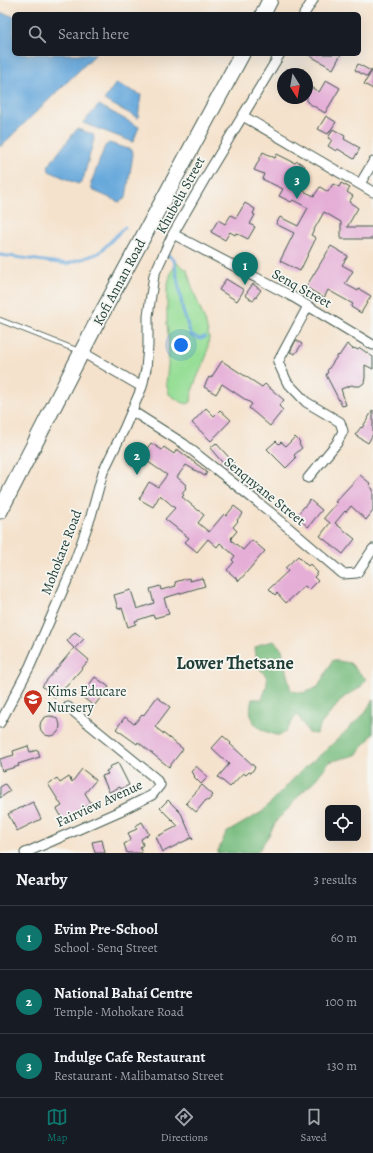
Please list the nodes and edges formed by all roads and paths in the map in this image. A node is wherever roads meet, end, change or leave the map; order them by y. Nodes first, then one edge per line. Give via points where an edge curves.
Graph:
1 (270, 0) edge
2 (313, 0) edge
3 (264, 12) edge
4 (305, 12) edge
5 (241, 56) edge
6 (279, 56) edge
7 (243, 116) junction
8 (373, 162) edge
9 (360, 184) junction
10 (373, 192) edge
11 (173, 234) junction
12 (308, 306) junction
13 (0, 320) edge
14 (373, 346) edge
15 (82, 352) junction
16 (142, 387) junction
17 (132, 411) junction
18 (308, 478) dead end
19 (0, 511) edge
20 (373, 549) edge
21 (68, 707) dead end
22 (0, 723) edge
23 (25, 853) edge

1 - 3 main road
2 - 4 street
5 - 15 main road, Kofi Annan Road
6 - 7 street, Khubelu Street
7 - 9 street
7 - 11 street, Khubelu Street
8 - 9 street
9 - 10 street
11 - 12 street, Senq Street
11 - 16 street, Khubelu Street via 154,275 148,316 146,369
12 - 14 street, Senq Street
12 - 18 street via 278,362 287,382 306,402 340,422 343,431 337,443
13 - 15 lane
15 - 16 street
15 - 19 main road, Kofi Annan Road
16 - 17 street, Mohokare Road
17 - 20 street, Senqnyane Street via 184,444 343,574 356,573
17 - 22 street, Mohokare Road via 103,472 72,569 30,666
21 - 23 street, Fairview Avenue via 155,778 160,785 152,796

